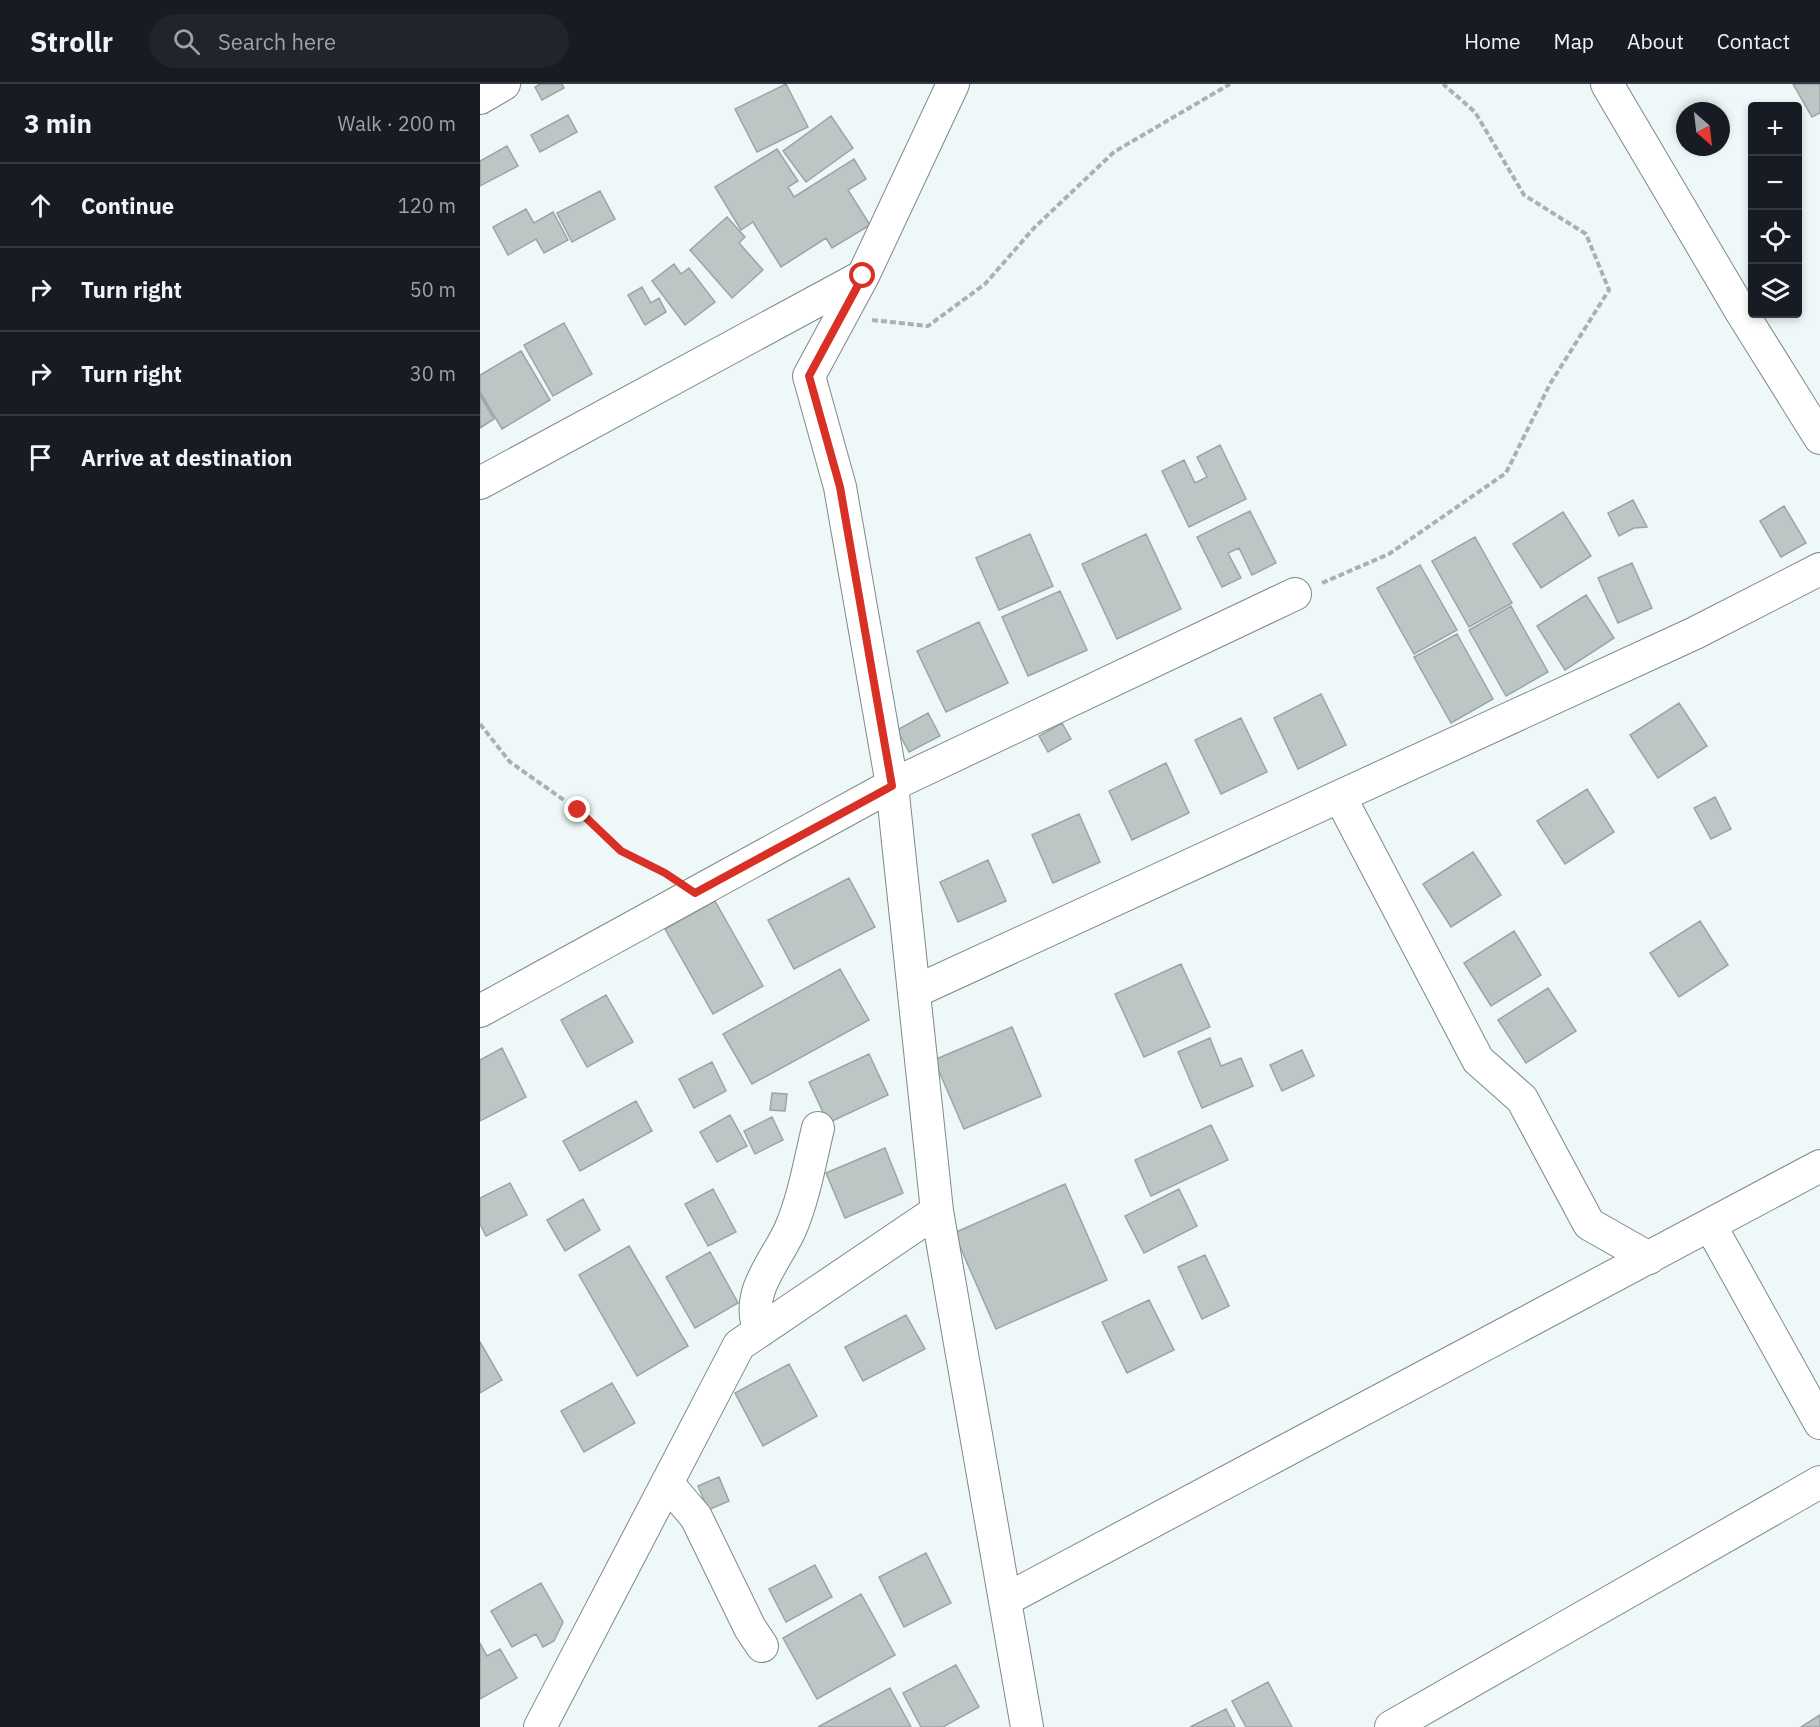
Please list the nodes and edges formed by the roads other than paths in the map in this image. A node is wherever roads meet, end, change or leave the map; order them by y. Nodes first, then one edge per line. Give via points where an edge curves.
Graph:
1 (504, 84) edge
2 (953, 84) edge
3 (1607, 84) edge
4 (480, 98) edge
5 (863, 276) junction
6 (1820, 438) edge
7 (480, 481) edge
8 (1820, 568) edge
9 (1295, 594) road end
10 (892, 786) junction
11 (1340, 797) junction
12 (914, 992) junction
13 (480, 1011) edge
14 (818, 1128) dead end
15 (1820, 1166) edge
16 (937, 1211) junction
17 (1710, 1225) junction
18 (1649, 1258) junction
19 (760, 1331) junction
20 (1820, 1423) edge
21 (1820, 1482) edge
22 (667, 1483) junction
23 (1005, 1599) junction
24 (762, 1646) dead end
25 (540, 1727) edge
26 (1027, 1727) edge
27 (1391, 1727) edge

1 - 4 street
2 - 5 street
3 - 6 street
5 - 7 street
5 - 10 street via 809,376 840,487
8 - 11 street via 1695,633
9 - 10 street
10 - 12 street
10 - 13 street
11 - 12 street
11 - 18 street via 1478,1060 1522,1100 1589,1224
12 - 16 street
14 - 19 street via 790,1230 756,1297 755,1320
15 - 17 street
16 - 19 street
16 - 23 street
17 - 18 street
17 - 20 street
18 - 23 street
19 - 22 street via 739,1346
21 - 27 street
22 - 24 street via 696,1517
22 - 25 street
23 - 26 street

